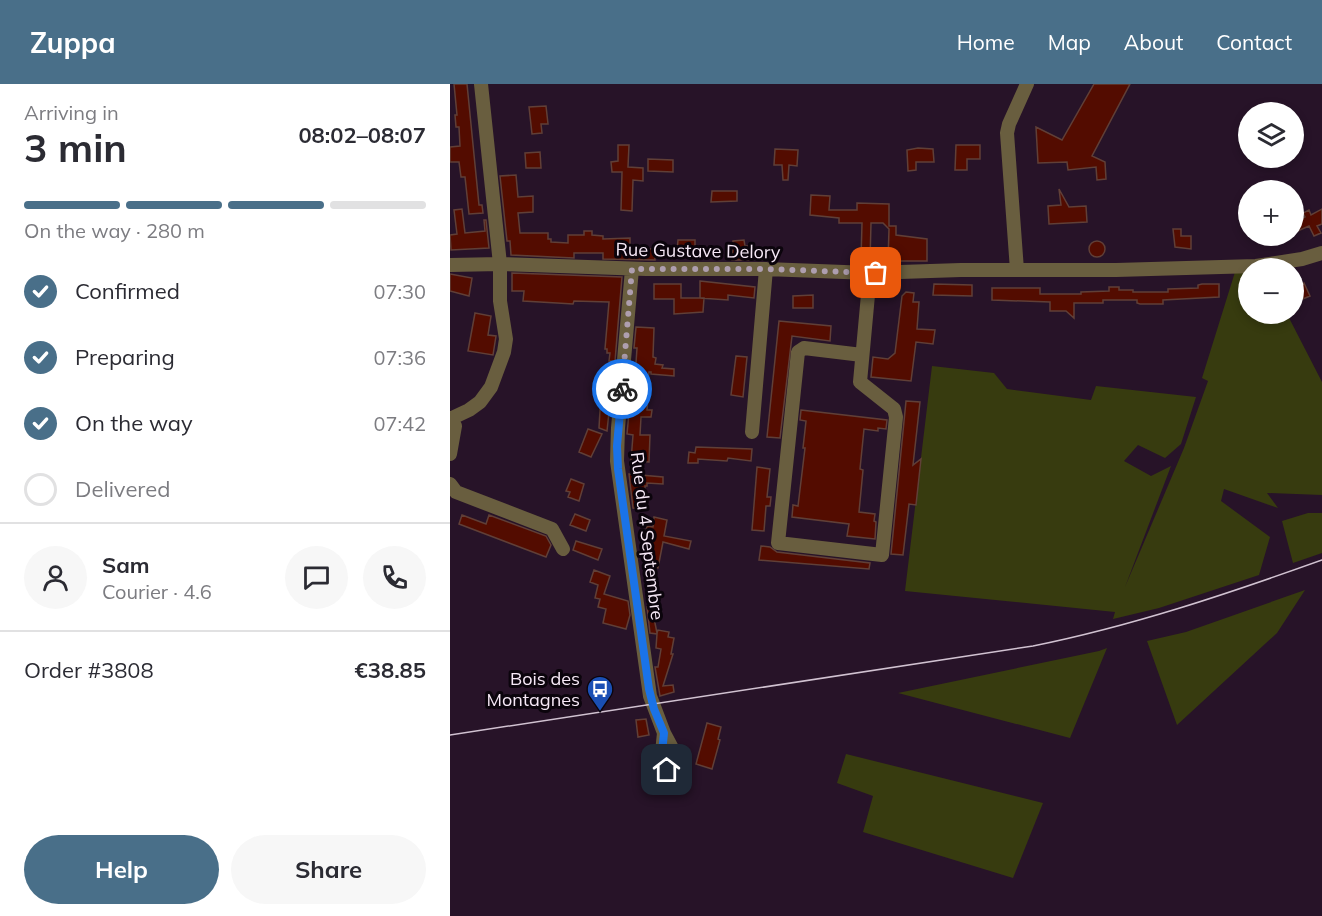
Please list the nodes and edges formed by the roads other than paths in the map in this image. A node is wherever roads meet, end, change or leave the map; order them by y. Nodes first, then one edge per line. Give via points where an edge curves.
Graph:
1 (482, 84) edge
2 (1027, 84) edge
3 (1322, 247) edge
4 (1322, 253) edge
5 (500, 264) junction
6 (450, 265) edge
7 (1197, 268) junction
8 (632, 269) junction
9 (766, 269) junction
10 (1017, 270) junction
11 (870, 273) junction
12 (862, 355) junction
13 (450, 418) edge
14 (752, 432) dead end
15 (450, 454) edge
16 (450, 484) edge
17 (563, 549) dead end
18 (664, 733) dead end

1 - 5 street
2 - 10 street via 1007,134
3 - 7 street, Rue Gustave Delory
4 - 7 street, Rue Gustave Delory via 1256,267
5 - 6 street, Rue Gustave Delory
5 - 8 street, Rue Gustave Delory
5 - 13 street via 504,352 491,387 480,402
7 - 10 street, Rue Gustave Delory
8 - 9 street, Rue Gustave Delory
8 - 18 street, Rue du 4 Septembre via 617,461 649,689
9 - 11 street, Rue Gustave Delory
9 - 14 street
10 - 11 street, Rue Gustave Delory
11 - 12 street
12 - 12 street via 860,382 896,414 882,555 778,543 798,352 804,348
13 - 15 street via 455,426
16 - 17 street via 456,492 552,529

